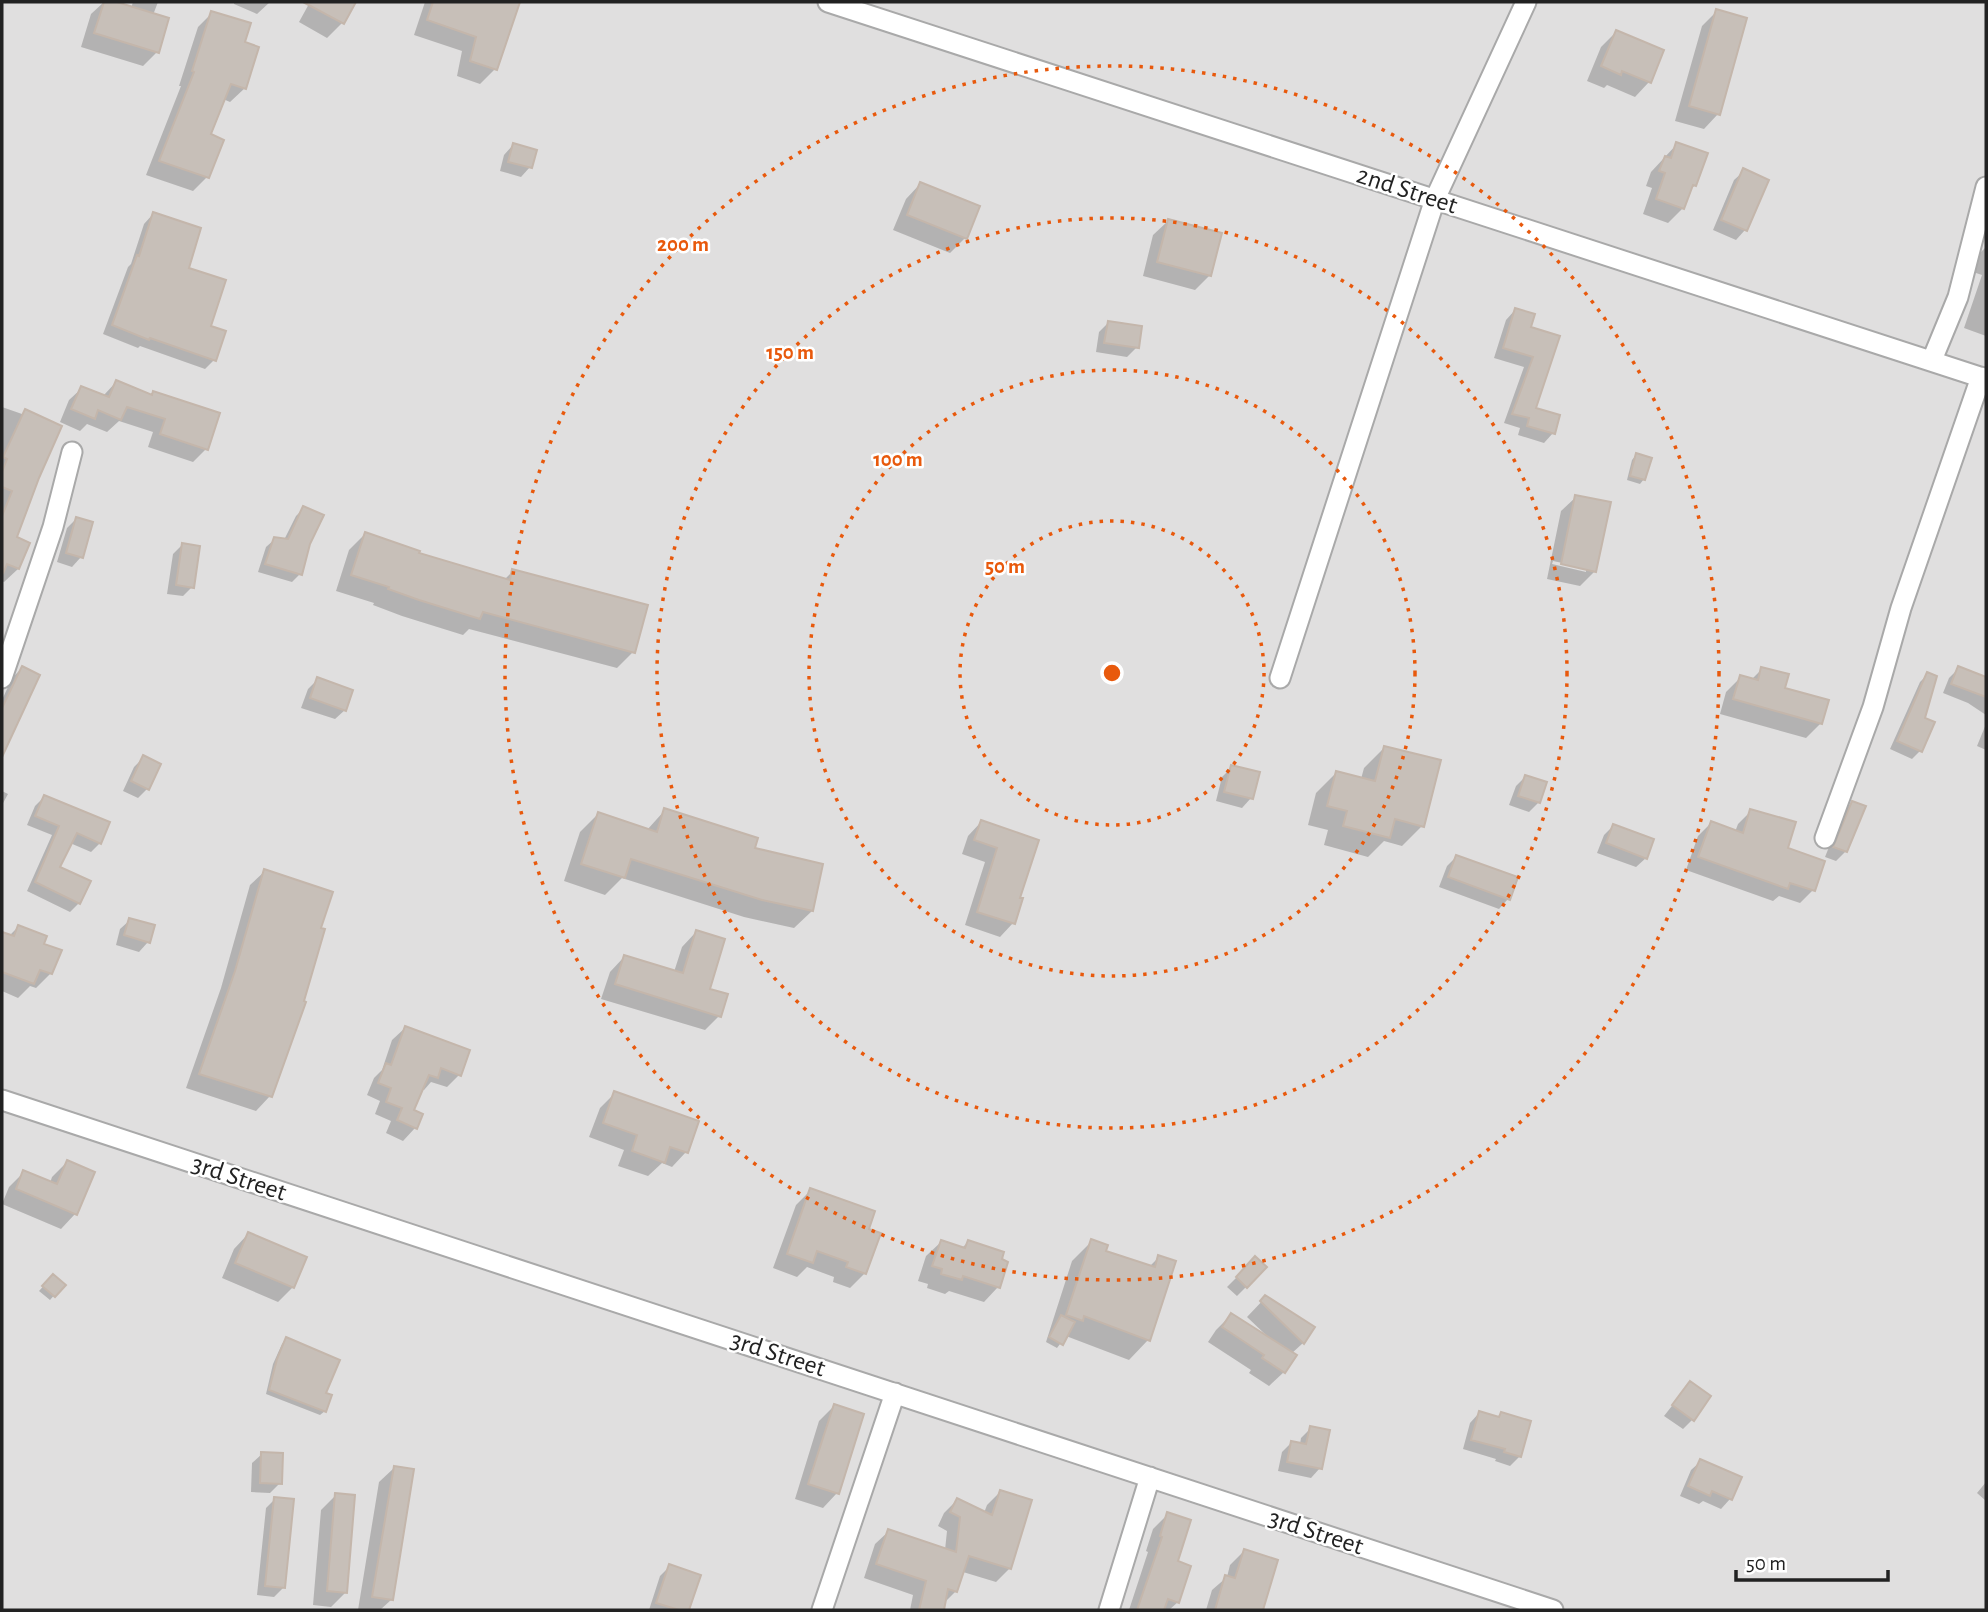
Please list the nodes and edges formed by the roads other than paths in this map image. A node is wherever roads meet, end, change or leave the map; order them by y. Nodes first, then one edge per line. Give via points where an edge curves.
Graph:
1 (828, 2) edge
2 (1526, 2) edge
3 (1986, 187) edge
4 (1435, 199) junction
5 (1932, 360) junction
6 (1984, 378) edge
7 (72, 452) dead end
8 (2, 678) edge
9 (1280, 678) dead end
10 (1825, 838) dead end
11 (2, 1100) edge
12 (895, 1393) junction
13 (1150, 1477) junction
14 (822, 1610) edge
15 (1109, 1610) edge
16 (1553, 1610) edge

1 - 4 street, 2nd Street
2 - 4 street
3 - 5 street via 1958,297
4 - 5 street, 2nd Street
4 - 9 street
5 - 6 street, 2nd Street
6 - 10 street
7 - 8 street via 53,527
11 - 12 street, 3rd Street
12 - 13 street, 3rd Street
12 - 14 street
13 - 15 street
13 - 16 street, 3rd Street

